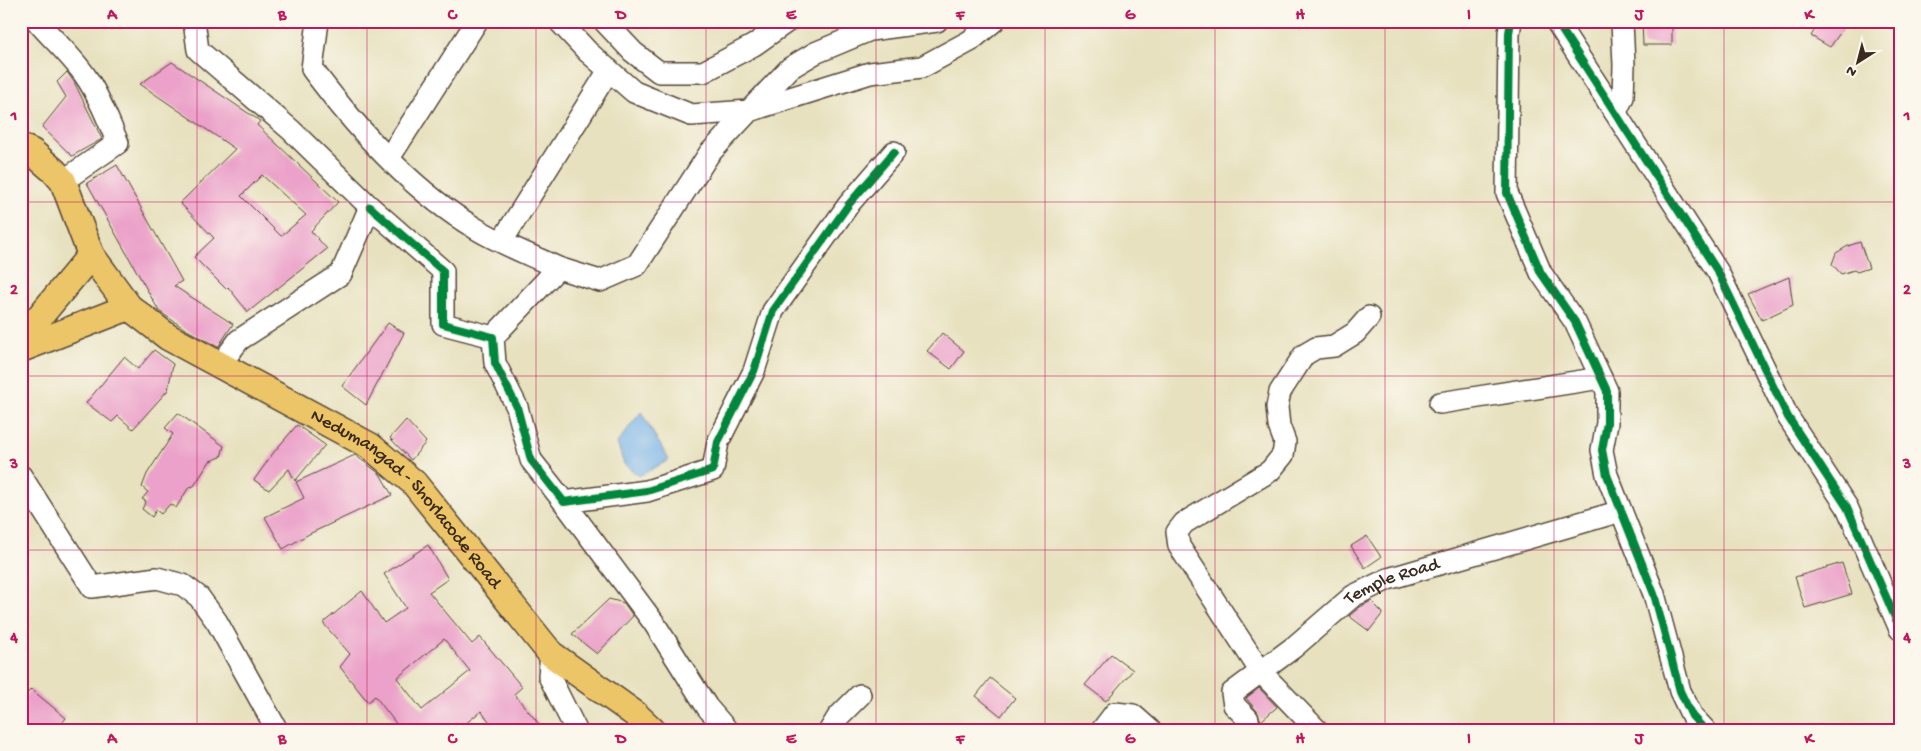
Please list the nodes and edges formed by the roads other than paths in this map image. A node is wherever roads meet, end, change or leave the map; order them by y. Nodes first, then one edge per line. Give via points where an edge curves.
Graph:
1 (37, 21) edge
2 (194, 21) edge
3 (318, 21) edge
4 (477, 21) edge
5 (559, 21) edge
6 (604, 21) edge
7 (788, 21) edge
8 (936, 21) edge
9 (994, 21) edge
10 (1511, 21) edge
11 (1556, 21) edge
12 (1622, 21) edge
13 (609, 70) junction
14 (749, 110) junction
15 (1616, 112) junction
16 (21, 147) edge
17 (894, 152) dead end
18 (389, 158) junction
19 (63, 181) junction
20 (370, 206) junction
21 (502, 241) junction
22 (91, 255) junction
23 (558, 268) junction
24 (129, 307) junction
25 (1370, 317) dead end
26 (493, 337) junction
27 (21, 339) edge
28 (21, 349) edge
29 (220, 365) junction
30 (1601, 378) junction
31 (1440, 403) dead end
32 (21, 476) edge
33 (564, 502) junction
34 (1621, 511) junction
35 (1900, 629) edge
36 (551, 654) junction
37 (1261, 672) junction
38 (860, 695) dead end
39 (277, 730) edge
40 (576, 730) edge
41 (652, 730) edge
42 (727, 730) edge
43 (830, 730) edge
44 (1102, 730) edge
45 (1150, 730) edge
46 (1249, 730) edge
47 (1318, 730) edge
48 (1705, 730) edge

1 - 19 street via 86,77 118,143
2 - 20 street via 198,50 291,130
3 - 18 street via 312,69 341,109
4 - 18 street
5 - 13 street
6 - 7 street via 633,52 659,72 703,72 754,45
8 - 14 street via 870,30 815,53 790,68
9 - 14 street via 970,41 922,67 870,73
10 - 30 street via 1506,193 1540,273 1575,322
11 - 15 street
12 - 15 street via 1623,97
13 - 14 street via 634,92 691,115
13 - 21 street
14 - 23 street via 709,154 637,265 600,281
15 - 35 street via 1718,272 1788,417 1847,507
16 - 19 main road via 32,152
17 - 33 street via 849,204 773,311 754,371 718,442 713,470 647,491
18 - 21 street via 422,192 476,229
19 - 22 main road, Nedumangad - Shorlacode Road
20 - 26 street via 443,271 443,324
20 - 29 street via 341,274 239,340
21 - 23 street
22 - 24 main road, Nedumangad - Shorlacode Road
22 - 27 main road
23 - 26 street
24 - 28 main road
24 - 29 main road, Nedumangad - Shorlacode Road via 168,337
25 - 37 street via 1355,333 1334,346 1316,348 1304,355 1280,392 1278,426 1285,442 1283,455 1270,471 1184,523 1177,532 1179,546
26 - 33 street via 495,363 517,407 531,460
29 - 36 main road, Nedumangad - Shorlacode Road via 370,446 414,483
30 - 31 street
30 - 34 street via 1607,392 1607,423 1602,450 1607,475
32 - 39 street via 92,587 157,578 183,585 199,597 217,622
33 - 42 street
34 - 37 street, Temple Road via 1388,578 1353,596
34 - 48 street via 1654,594 1680,691 1692,716
36 - 40 street via 549,676
36 - 41 main road, Nedumangad - Shorlacode Road via 635,714
37 - 46 street, Temple Road via 1232,693 1234,705 1248,720
37 - 47 street
38 - 43 street
44 - 45 street via 1115,713 1133,715

